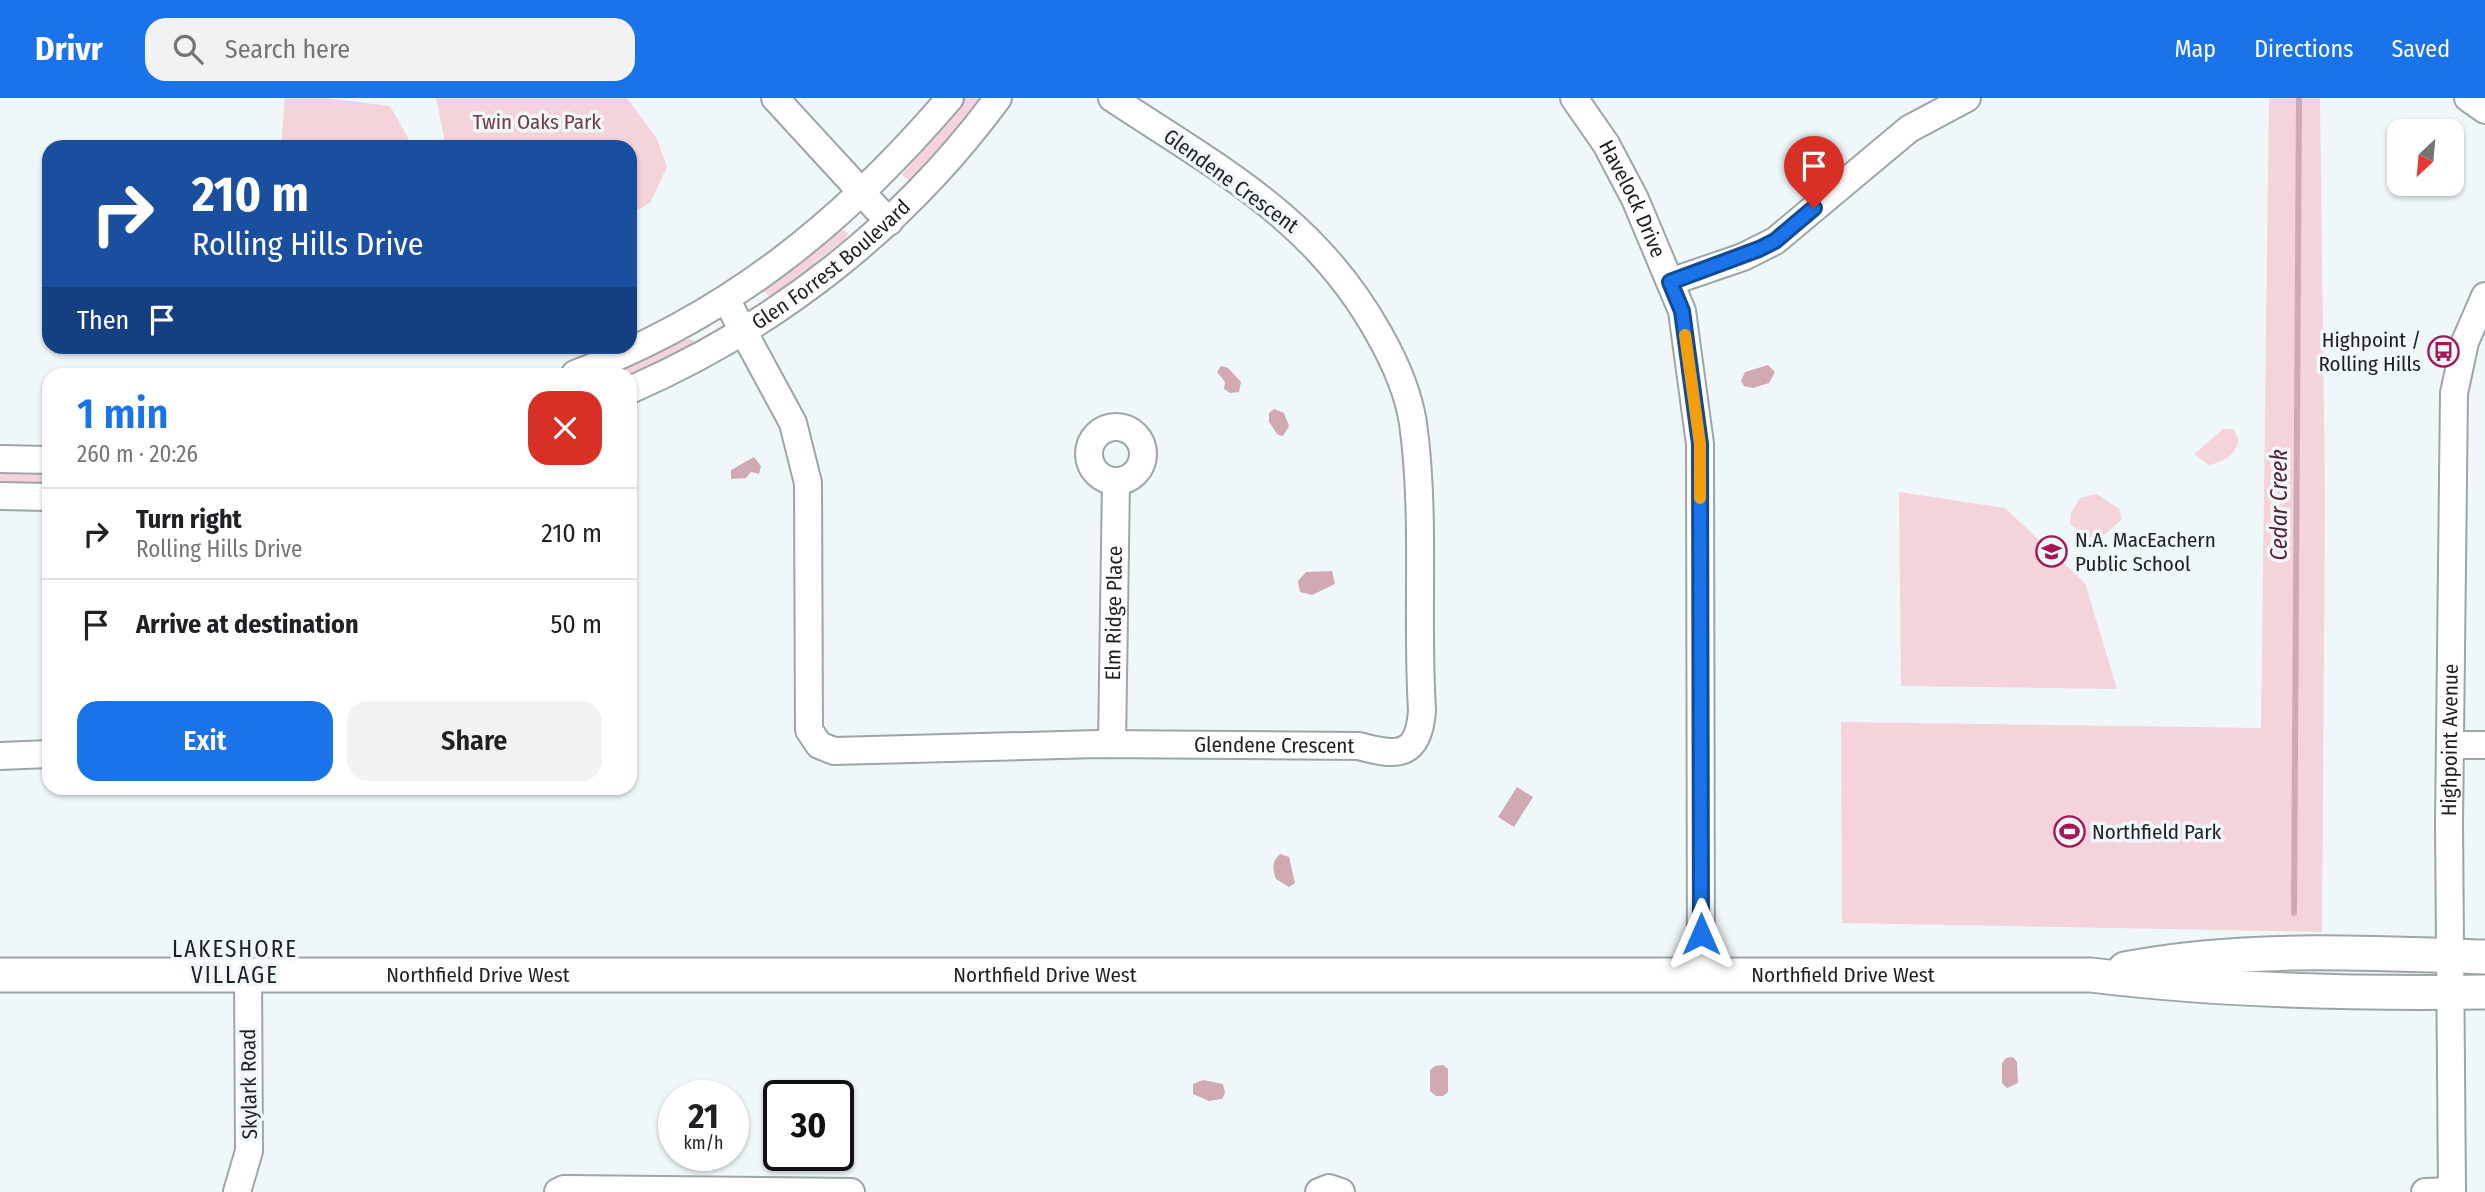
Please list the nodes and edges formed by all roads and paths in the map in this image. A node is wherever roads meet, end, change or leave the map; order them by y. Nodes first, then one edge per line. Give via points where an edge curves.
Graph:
1 (775, 98) edge
2 (950, 98) edge
3 (998, 98) edge
4 (1112, 98) edge
5 (1574, 98) edge
6 (1967, 98) edge
7 (2468, 98) edge
8 (2485, 110) edge
9 (860, 193) junction
10 (889, 222) junction
11 (1670, 282) junction
12 (2485, 296) edge
13 (727, 301) junction
14 (744, 330) junction
15 (637, 347) edge
16 (620, 354) edge
17 (589, 368) edge
18 (637, 386) edge
19 (0, 459) edge
20 (42, 460) edge
21 (1116, 481) dead end
22 (0, 496) edge
23 (42, 497) edge
24 (1112, 744) junction
25 (2451, 745) junction
26 (2485, 745) edge
27 (42, 754) edge
28 (0, 756) edge
29 (2450, 956) junction
30 (2485, 957) edge
31 (248, 974) junction
32 (0, 975) edge
33 (1701, 975) junction
34 (2091, 975) junction
35 (2485, 992) edge
36 (2450, 993) junction
37 (2452, 1191) edge
38 (237, 1192) edge
39 (558, 1192) edge
40 (851, 1192) edge
41 (1319, 1192) edge
42 (1341, 1192) edge
43 (2425, 1192) edge

1 - 9 street
2 - 9 street, Glen Forrest Boulevard
3 - 10 street, Glen Forrest Boulevard via 972,134
4 - 24 street, Glendene Crescent via 1299,228 1356,293 1395,363 1409,402 1417,468 1422,710 1416,742 1392,753 1359,746
5 - 11 street, Havelock Drive via 1606,144
6 - 11 street via 1909,129 1775,241
7 - 8 street
9 - 10 street
9 - 13 street, Glen Forrest Boulevard via 804,245
10 - 14 street, Glen Forrest Boulevard via 821,279
11 - 33 street, Havelock Drive via 1682,311 1700,444
12 - 25 street, Highpoint Avenue via 2465,342 2454,393
13 - 14 street, Glendene Crescent
13 - 15 street, Glen Forrest Boulevard
14 - 18 street, Glen Forrest Boulevard
14 - 24 street, Glendene Crescent via 793,423 808,483 809,730 819,745 834,751
16 - 17 street, Glen Forrest Boulevard
19 - 20 street
21 - 24 street, Elm Ridge Place
22 - 23 street
25 - 26 street
25 - 29 street, Highpoint Avenue
27 - 28 street
29 - 30 main road, Northfield Drive West
29 - 34 main road, Northfield Drive West via 2184,958
29 - 36 street, Highpoint Avenue
31 - 32 main road, Northfield Drive West
31 - 33 main road, Northfield Drive West
31 - 38 street, Skylark Road via 249,1151
33 - 34 main road, Northfield Drive West
34 - 36 main road, Northfield Drive West via 2181,986
35 - 36 main road, Northfield Drive West
36 - 37 street, Highpoint Avenue
37 - 43 street
39 - 40 street
41 - 42 street via 1329,1188

